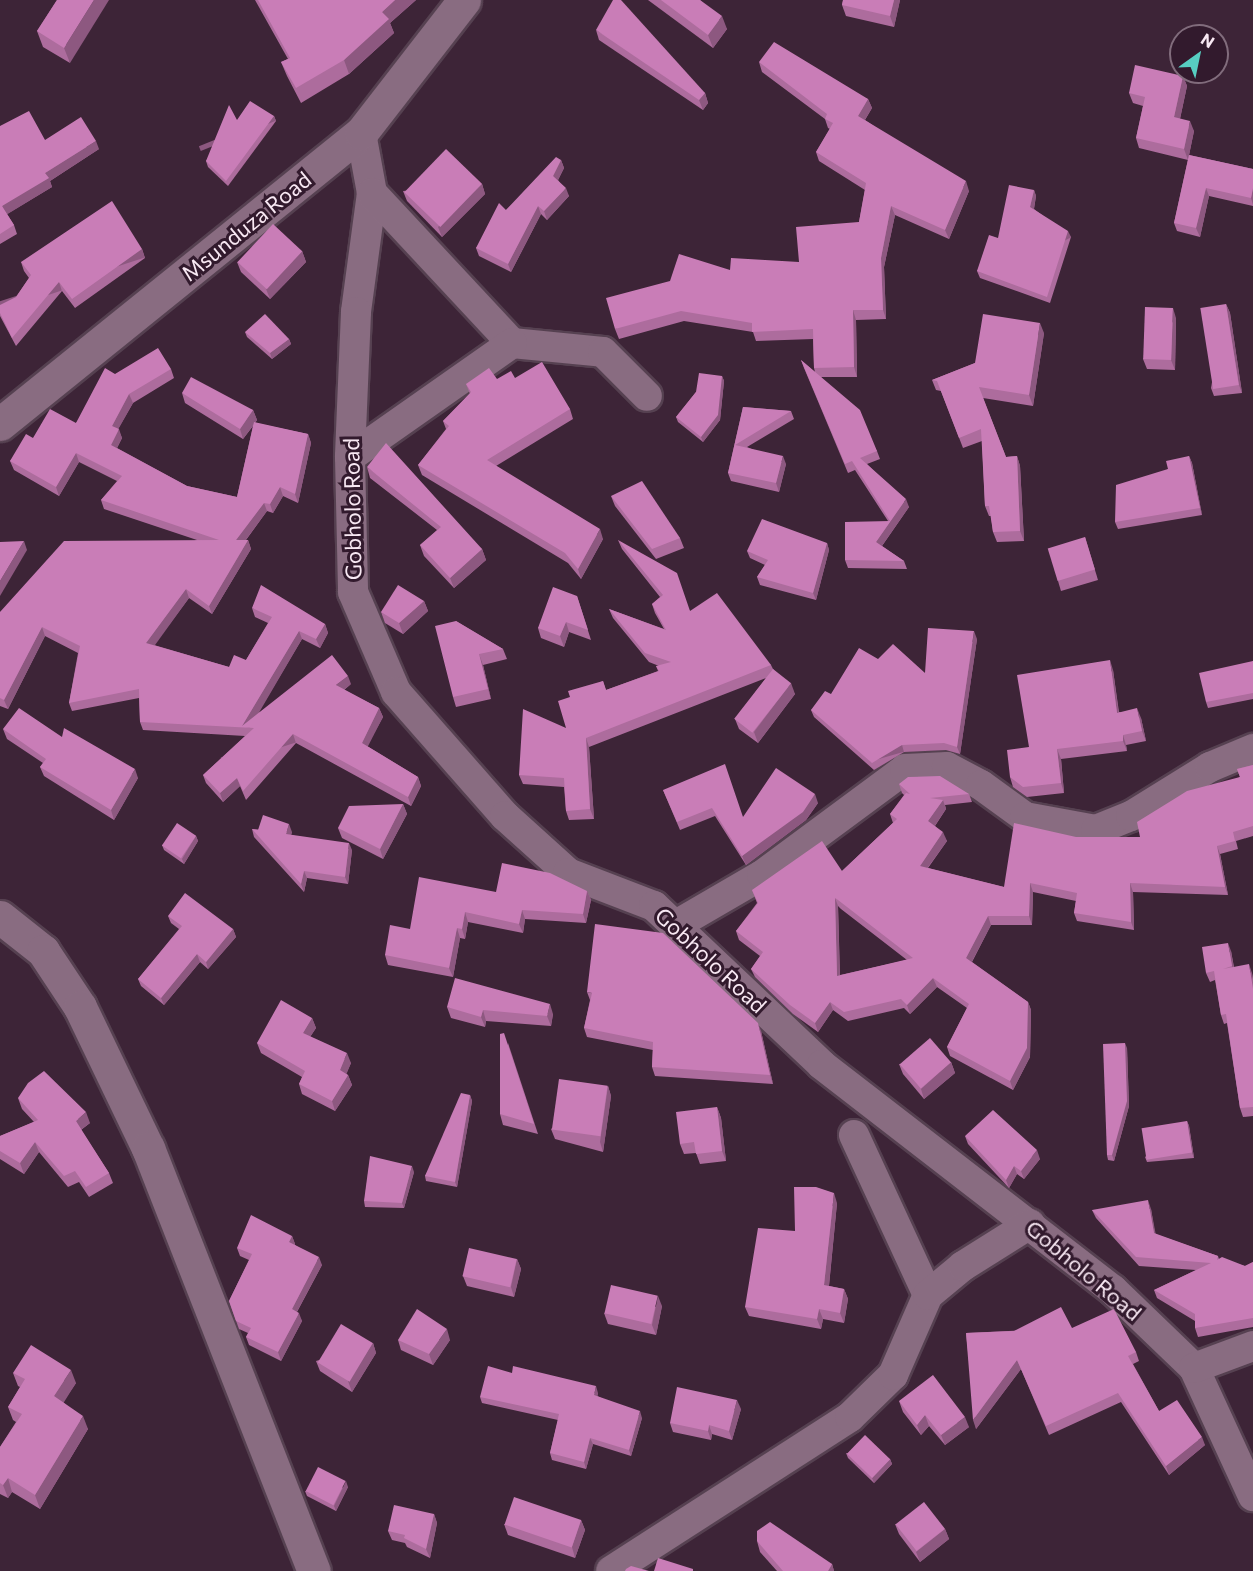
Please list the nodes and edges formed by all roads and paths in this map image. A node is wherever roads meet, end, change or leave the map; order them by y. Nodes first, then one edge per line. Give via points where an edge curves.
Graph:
1 (464, 0) edge
2 (361, 133) junction
3 (372, 192) junction
4 (512, 343) junction
5 (647, 396) dead end
6 (0, 424) edge
7 (350, 457) junction
8 (1253, 748) edge
9 (0, 917) edge
10 (676, 925) junction
11 (854, 1135) dead end
12 (1030, 1224) junction
13 (928, 1295) junction
14 (1253, 1346) edge
15 (1194, 1368) junction
16 (1253, 1496) edge
17 (314, 1571) edge
18 (611, 1571) edge

1 - 2 street, Msunduza Road
2 - 3 street, Gobholo Road
2 - 6 street, Msunduza Road
3 - 4 street
3 - 7 street, Gobholo Road via 356,312
4 - 5 street via 603,352
4 - 7 street
7 - 10 street, Gobholo Road via 353,592 396,692 505,816 568,873 654,906
8 - 10 street via 1210,767 1131,816 1096,830 1025,817 947,766 905,769 762,875
9 - 17 street via 43,951 80,1007 143,1138
10 - 12 street, Gobholo Road via 822,1065
11 - 13 street
12 - 13 street via 963,1266
12 - 15 street, Gobholo Road via 1113,1290
13 - 18 street via 892,1375 850,1417
14 - 15 street
15 - 16 street, Gobholo Road

